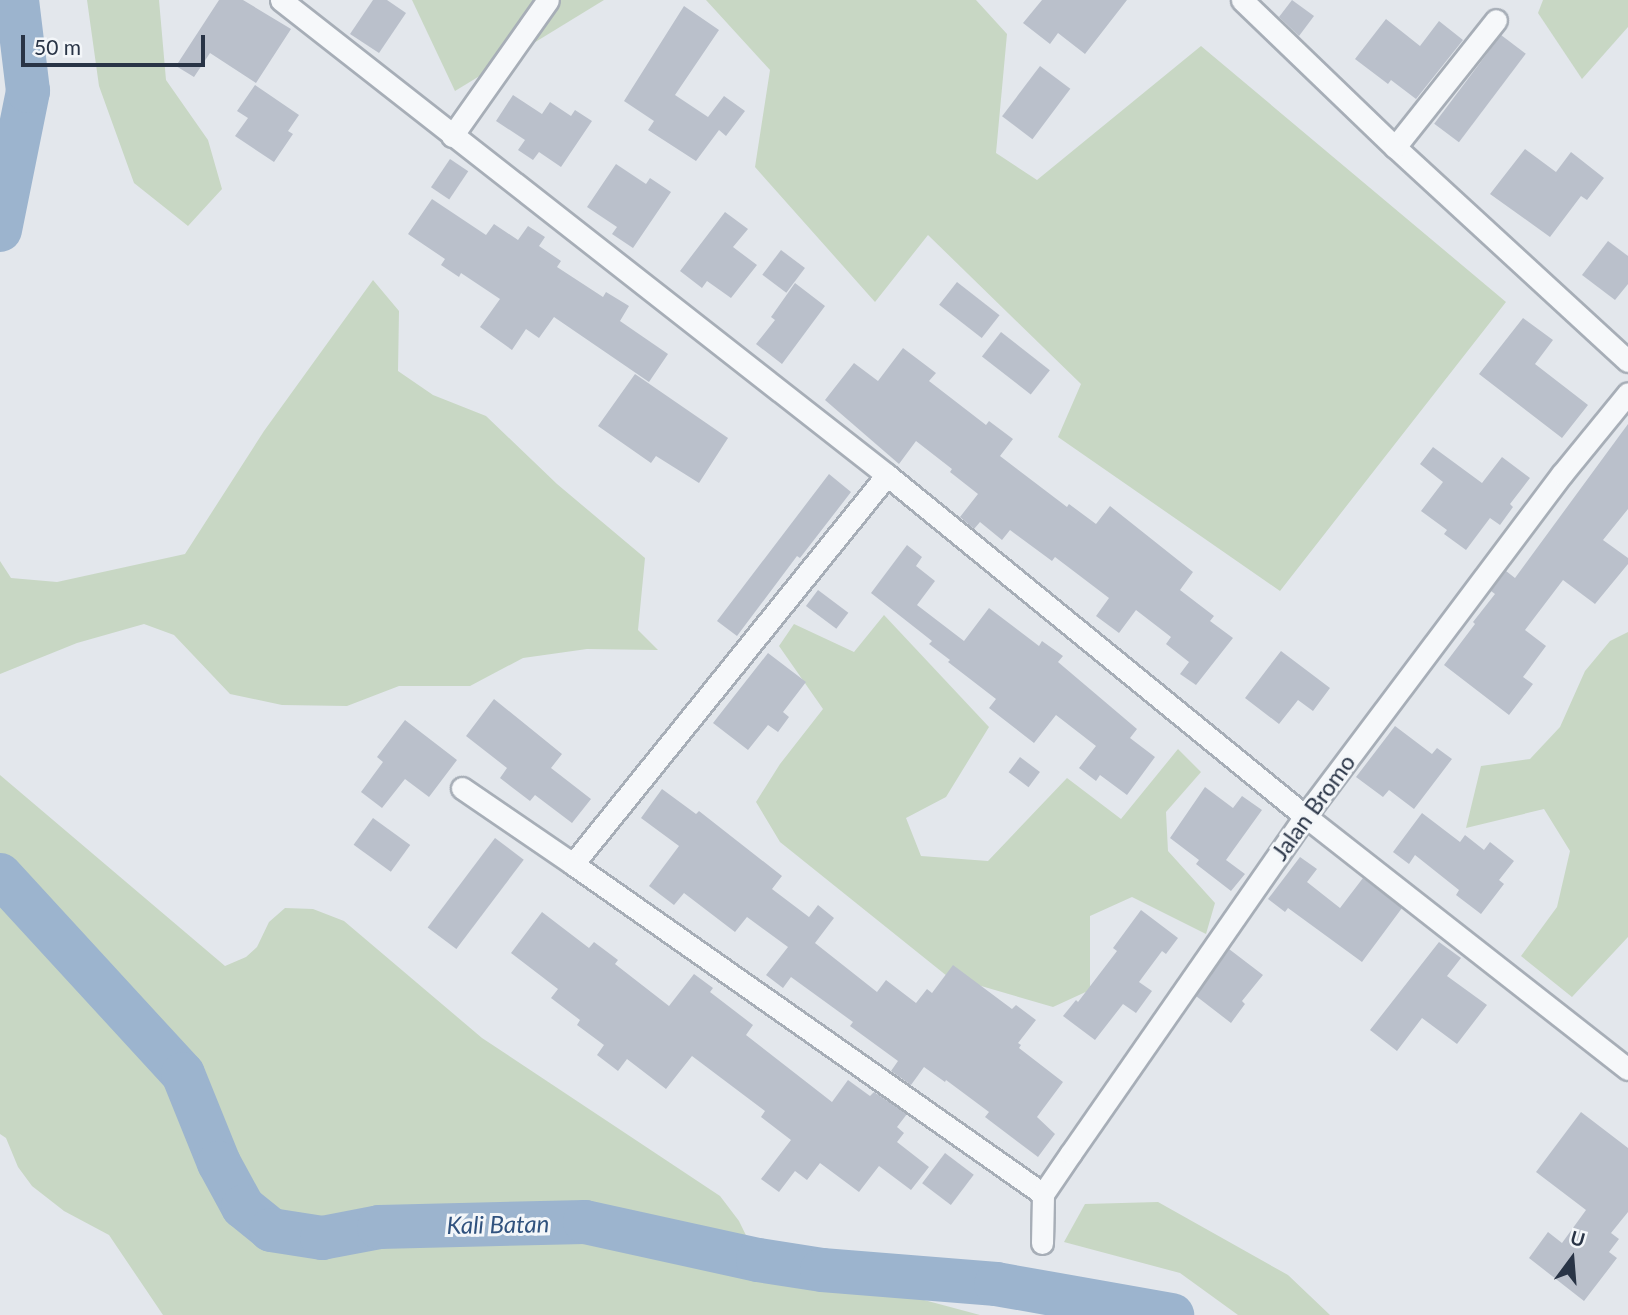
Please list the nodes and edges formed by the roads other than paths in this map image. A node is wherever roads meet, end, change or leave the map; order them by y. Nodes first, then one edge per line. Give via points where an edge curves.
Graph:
1 (282, 0) edge
2 (548, 0) edge
3 (1242, 0) edge
4 (1496, 20) dead end
5 (452, 136) junction
6 (1395, 147) junction
7 (1628, 361) edge
8 (1628, 393) edge
9 (887, 475) junction
10 (462, 788) dead end
11 (1305, 816) junction
12 (573, 864) junction
13 (1628, 1069) edge
14 (1043, 1194) junction
15 (1042, 1242) dead end

1 - 5 street
2 - 5 street
3 - 6 street
4 - 6 street
5 - 9 street
6 - 7 street
8 - 11 street, Jalan Bromo
9 - 11 street
9 - 12 street
10 - 12 street
11 - 13 street
11 - 14 street, Jalan Bromo
12 - 14 street
14 - 15 street

